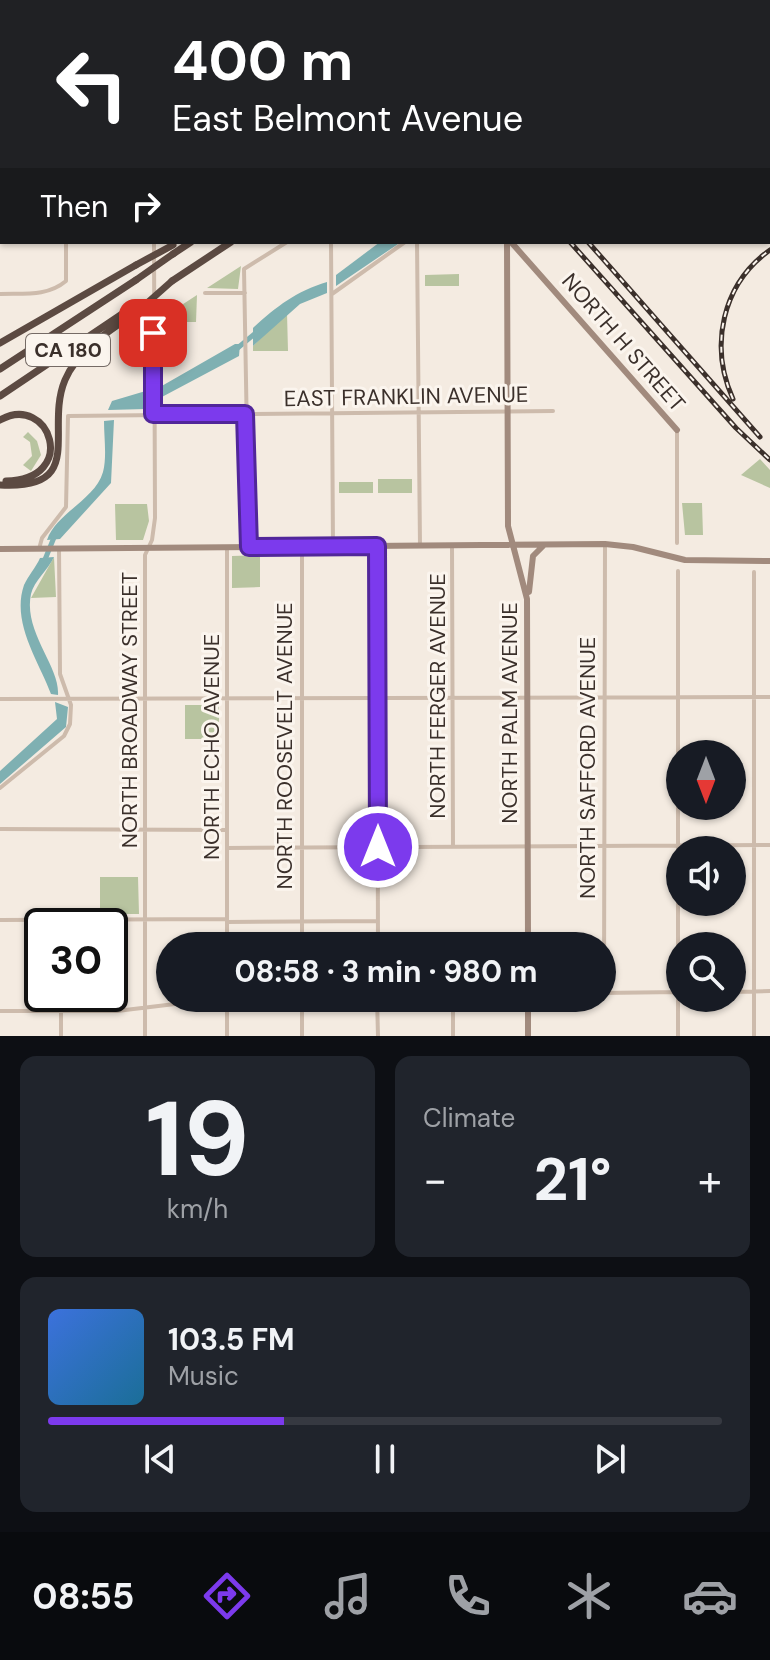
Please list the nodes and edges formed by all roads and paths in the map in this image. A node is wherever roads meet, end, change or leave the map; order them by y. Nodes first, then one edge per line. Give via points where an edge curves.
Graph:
1 (66, 244) edge
2 (154, 244) edge
3 (174, 244) edge
4 (188, 244) edge
5 (228, 244) edge
6 (284, 244) edge
7 (331, 244) edge
8 (402, 244) edge
9 (417, 244) edge
10 (509, 244) edge
11 (511, 244) edge
12 (331, 292) junction
13 (205, 293) dead end
14 (245, 293) junction
15 (0, 294) edge
16 (137, 308) junction
17 (3, 340) edge
18 (0, 369) edge
19 (0, 396) edge
20 (507, 411) junction
21 (553, 411) dead end
22 (419, 412) junction
23 (153, 414) junction
24 (245, 414) junction
25 (332, 414) junction
26 (0, 420) edge
27 (677, 430) joint
28 (0, 473) edge
29 (18, 481) junction
30 (0, 483) edge
31 (677, 543) dead end
32 (605, 544) junction
33 (544, 545) junction
34 (377, 546) junction
35 (420, 546) junction
36 (452, 546) junction
37 (511, 546) junction
38 (227, 547) junction
39 (249, 547) junction
40 (302, 547) junction
41 (333, 547) junction
42 (58, 548) junction
43 (149, 548) junction
44 (0, 549) edge
45 (41, 549) junction
46 (770, 561) edge
47 (678, 571) dead end
48 (754, 572) dead end
49 (527, 599) junction
50 (377, 695) junction
51 (302, 696) junction
52 (452, 696) junction
53 (227, 697) junction
54 (528, 697) junction
55 (603, 697) junction
56 (679, 697) junction
57 (753, 697) junction
58 (770, 697) edge
59 (144, 698) junction
60 (0, 699) edge
61 (70, 699) junction
62 (0, 788) edge
63 (0, 829) edge
64 (227, 830) junction
65 (146, 831) junction
66 (677, 836) edge
67 (604, 845) junction
68 (666, 845) edge
69 (746, 845) edge
70 (752, 845) junction
71 (770, 845) edge
72 (528, 846) junction
73 (378, 847) junction
74 (453, 847) junction
75 (227, 848) junction
76 (303, 848) junction
77 (145, 919) junction
78 (0, 920) edge
79 (227, 920) junction
80 (302, 921) junction
81 (378, 921) junction
82 (227, 932) edge
83 (302, 932) edge
84 (378, 932) edge
85 (528, 932) edge
86 (603, 932) edge
87 (746, 991) edge
88 (754, 991) junction
89 (770, 991) edge
90 (666, 992) edge
91 (616, 993) edge
92 (156, 1008) edge
93 (128, 1009) edge
94 (145, 1009) junction
95 (0, 1011) edge
96 (24, 1011) edge
97 (61, 1012) edge
98 (227, 1012) edge
99 (302, 1012) edge
100 (377, 1012) edge
101 (453, 1012) edge
102 (528, 1012) edge
103 (679, 1012) edge
104 (61, 1036) edge
105 (145, 1036) edge
106 (227, 1036) edge
107 (302, 1036) edge
108 (378, 1036) edge
109 (453, 1036) edge
110 (528, 1036) edge
111 (678, 1036) edge
112 (754, 1036) edge

1 - 15 street via 66,281 43,293
2 - 23 street, NORTH BROADWAY STREET
3 - 17 highway, bridge
4 - 18 highway, CA 180, bridge
5 - 16 highway, CA 180, bridge
6 - 14 street via 244,269
7 - 12 street
8 - 12 street
9 - 22 street, NORTH FERGER AVENUE
10 - 20 main road, NORTH PALM AVENUE
11 - 27 main road, NORTH H STREET
12 - 25 street
13 - 14 street
14 - 24 street
16 - 19 highway, CA 180
16 - 30 highway via 69,371 60,396 59,454 50,472 33,485
20 - 21 street, EAST FRANKLIN AVENUE
20 - 22 street, EAST FRANKLIN AVENUE
20 - 37 main road, NORTH PALM AVENUE
22 - 25 street, EAST FRANKLIN AVENUE
22 - 35 street, NORTH FERGER AVENUE
23 - 24 street, EAST FRANKLIN AVENUE
23 - 43 street, NORTH BROADWAY STREET via 155,518
23 - 45 street, EAST FRANKLIN AVENUE via 68,416 66,507 42,538
24 - 25 street, EAST FRANKLIN AVENUE
24 - 39 street
25 - 41 street
26 - 29 highway via 29,416 49,436 44,469
27 - 31 street
28 - 29 highway
29 - 30 highway
32 - 33 main road
32 - 46 main road via 685,560
32 - 55 street, NORTH SAFFORD AVENUE
33 - 37 main road
33 - 49 main road via 532,558
34 - 35 main road
34 - 41 main road
34 - 50 street
35 - 36 main road
36 - 37 main road
36 - 52 street, NORTH FERGER AVENUE
37 - 49 main road, NORTH PALM AVENUE
38 - 39 main road
38 - 43 main road
38 - 53 street, NORTH ECHO AVENUE
39 - 40 main road
40 - 41 main road
40 - 51 street, NORTH ROOSEVELT AVENUE
42 - 43 main road
42 - 45 main road
42 - 61 street via 60,674
43 - 59 street, NORTH BROADWAY STREET
44 - 45 main road
47 - 56 street
48 - 57 street
49 - 54 main road, NORTH PALM AVENUE
50 - 51 street
50 - 52 street
50 - 73 street
51 - 53 street
51 - 76 street, NORTH ROOSEVELT AVENUE
52 - 54 street
52 - 74 street, NORTH FERGER AVENUE
53 - 59 street
53 - 64 street, NORTH ECHO AVENUE
54 - 55 street
54 - 72 main road, NORTH PALM AVENUE
55 - 56 street
55 - 67 street, NORTH SAFFORD AVENUE
56 - 57 street
56 - 66 street
57 - 58 street
57 - 70 street
59 - 61 street
59 - 65 street, NORTH BROADWAY STREET
60 - 61 street
61 - 62 street via 64,736
63 - 65 street
64 - 65 street
64 - 75 street, NORTH ECHO AVENUE
65 - 77 street, NORTH BROADWAY STREET
67 - 68 street
67 - 72 street
67 - 86 street, NORTH SAFFORD AVENUE
69 - 70 street
70 - 71 street
70 - 88 street
72 - 74 street
72 - 85 main road, NORTH PALM AVENUE
73 - 74 street
73 - 76 street
73 - 81 street
75 - 76 street
75 - 79 street, NORTH ECHO AVENUE
76 - 80 street, NORTH ROOSEVELT AVENUE
77 - 78 street
77 - 79 street
77 - 94 street, NORTH BROADWAY STREET
79 - 80 street
79 - 82 street, NORTH ECHO AVENUE
80 - 81 street
80 - 83 street, NORTH ROOSEVELT AVENUE
81 - 84 street
87 - 88 street
88 - 89 street
88 - 112 street
90 - 91 street
92 - 94 street
93 - 94 street
94 - 105 street, NORTH BROADWAY STREET
95 - 96 street
97 - 104 street
98 - 106 street
99 - 107 street
100 - 108 street
101 - 109 street
102 - 110 main road
103 - 111 street

